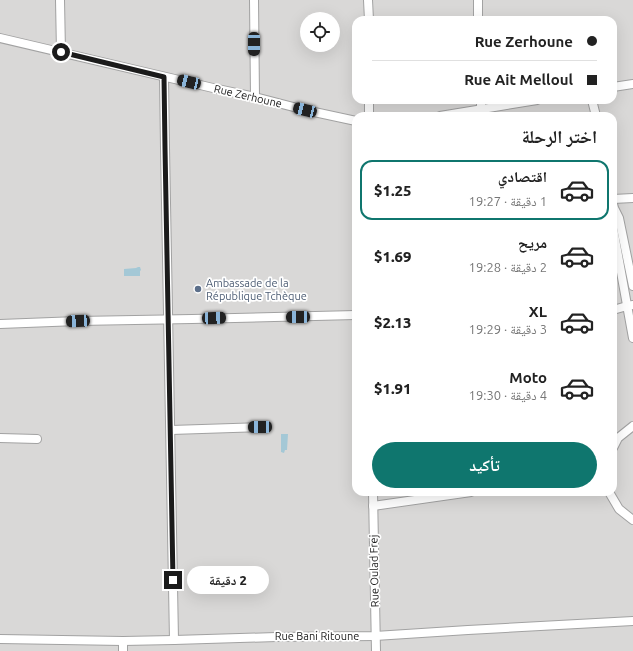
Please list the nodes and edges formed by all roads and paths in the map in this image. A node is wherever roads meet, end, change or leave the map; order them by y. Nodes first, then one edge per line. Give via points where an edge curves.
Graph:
1 (60, 0) edge
2 (254, 0) edge
3 (368, 0) edge
4 (478, 0) edge
5 (369, 16) edge
6 (478, 16) edge
7 (0, 38) edge
8 (61, 52) junction
9 (164, 77) junction
10 (633, 84) edge
11 (617, 86) edge
12 (255, 97) junction
13 (480, 104) edge
14 (515, 104) edge
15 (481, 110) junction
16 (467, 112) edge
17 (352, 121) edge
18 (633, 198) edge
19 (617, 199) edge
20 (617, 216) edge
21 (617, 246) edge
22 (633, 286) edge
23 (630, 306) edge
24 (617, 309) edge
25 (352, 315) edge
26 (168, 320) junction
27 (0, 324) edge
28 (633, 338) edge
29 (633, 426) edge
30 (260, 427) dead end
31 (170, 430) junction
32 (0, 438) edge
33 (37, 439) dead end
34 (617, 440) edge
35 (373, 496) edge
36 (443, 496) edge
37 (611, 496) edge
38 (373, 506) junction
39 (633, 520) edge
40 (633, 621) edge
41 (375, 636) junction
42 (0, 639) edge
43 (174, 640) junction
44 (123, 641) junction
45 (123, 651) edge
46 (376, 651) edge

1 - 8 street
2 - 12 street
3 - 5 street
4 - 6 street
7 - 8 street, Rue Zerhoune
8 - 9 street, Rue Zerhoune
9 - 12 street, Rue Zerhoune
9 - 26 street
10 - 11 street
12 - 17 street, Rue Zerhoune
13 - 15 street
14 - 15 street
15 - 16 street
18 - 19 street
20 - 22 street
21 - 23 street
23 - 24 street
23 - 28 street
25 - 26 street
26 - 27 street
26 - 31 street
29 - 34 street
30 - 31 street
31 - 43 street
32 - 33 street
35 - 38 street, Rue Oulad Frej
36 - 38 street
37 - 39 street via 619,509
38 - 41 street, Rue Oulad Frej
40 - 41 street, Rue Bani Ritoune
41 - 43 street, Rue Bani Ritoune
41 - 46 street, Rue Oulad Frej
42 - 44 street, Rue Bani Ritoune
43 - 44 street, Rue Bani Ritoune
44 - 45 street

